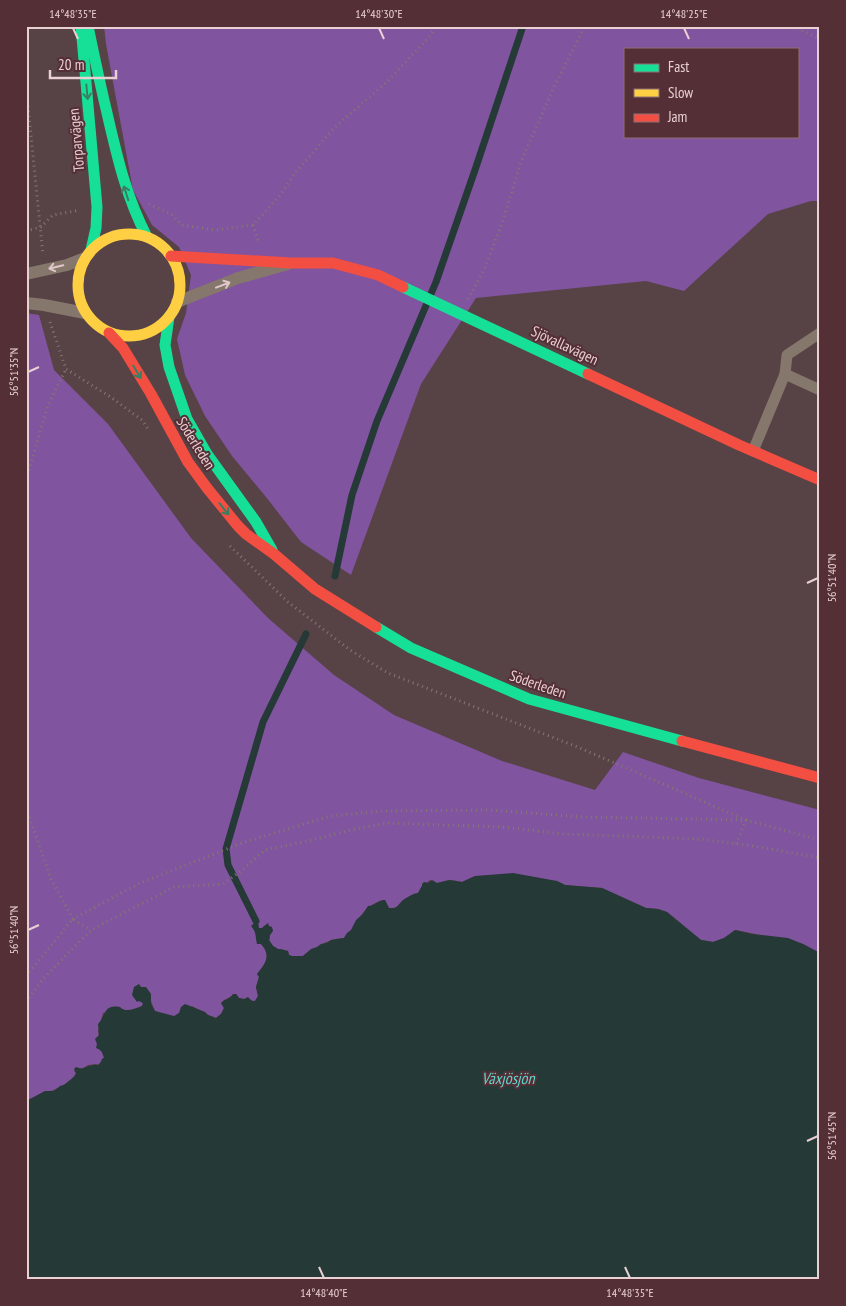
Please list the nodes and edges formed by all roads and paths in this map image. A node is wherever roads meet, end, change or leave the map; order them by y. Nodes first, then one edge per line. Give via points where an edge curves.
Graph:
1 (80, 26) edge
2 (88, 26) edge
3 (436, 26) edge
4 (585, 26) edge
5 (792, 26) edge
6 (820, 39) edge
7 (26, 86) edge
8 (145, 202) dead end
9 (40, 227) junction
10 (26, 231) edge
11 (147, 237) junction
12 (88, 254) junction
13 (171, 256) junction
14 (291, 263) junction
15 (43, 271) junction
16 (26, 274) edge
17 (177, 302) junction
18 (26, 303) edge
19 (44, 305) junction
20 (85, 313) junction
21 (460, 313) junction
22 (169, 317) junction
23 (109, 333) junction
24 (820, 333) edge
25 (66, 368) junction
26 (785, 374) junction
27 (820, 390) edge
28 (150, 431) dead end
29 (753, 451) junction
30 (26, 480) edge
31 (820, 480) edge
32 (228, 544) dead end
33 (274, 554) junction
34 (820, 778) edge
35 (26, 808) edge
36 (746, 820) junction
37 (820, 840) edge
38 (736, 844) junction
39 (820, 858) edge
40 (73, 919) junction
41 (91, 930) junction
42 (26, 976) edge
43 (26, 1002) edge

1 -> 12 street, Torparvägen via 97,206 96,228
11 -> 2 street via 129,201 120,170
3 - 8 path via 387,82 334,128 253,225 215,230 182,226 171,214
4 - 21 path via 522,160 484,270
5 - 6 path
7 - 9 path
9 - 10 path
9 - 15 path
11 - 12 street via 108,238
11 - 13 street
12 -> 15 street via 67,265
12 - 20 street via 81,266 77,285
13 - 14 street, Sjövallavägen
13 - 17 street via 179,275
17 -> 14 street, Sjövallavägen via 238,278
14 - 21 street, Sjövallavägen via 333,263 378,275
15 - 16 street
17 - 22 street
18 - 19 street
19 - 20 street
19 - 25 path
20 - 23 street via 95,325
21 - 29 street, Sjövallavägen
22 - 23 street via 141,335
22 - 33 street, Söderleden via 164,344 187,419
23 -> 33 street, Söderleden via 123,348 188,462 207,488 246,534
24 - 26 lane via 786,355
25 - 28 path via 142,420
25 - 30 path via 48,405
26 - 27 lane
26 - 29 lane
29 - 31 street, Sjövallavägen
32 - 36 path via 288,602 350,650 388,674 580,748
33 - 34 street, Söderleden via 315,589 411,648 528,700
35 - 40 path via 51,879
36 - 37 path
36 - 38 path
36 - 40 path via 581,817 491,810 384,811 330,816 242,843 140,883
38 - 39 path
38 - 41 path via 700,839 562,834 503,827 388,823 265,850 223,884 174,887
40 - 41 path
40 - 42 path
41 - 43 path via 42,980

